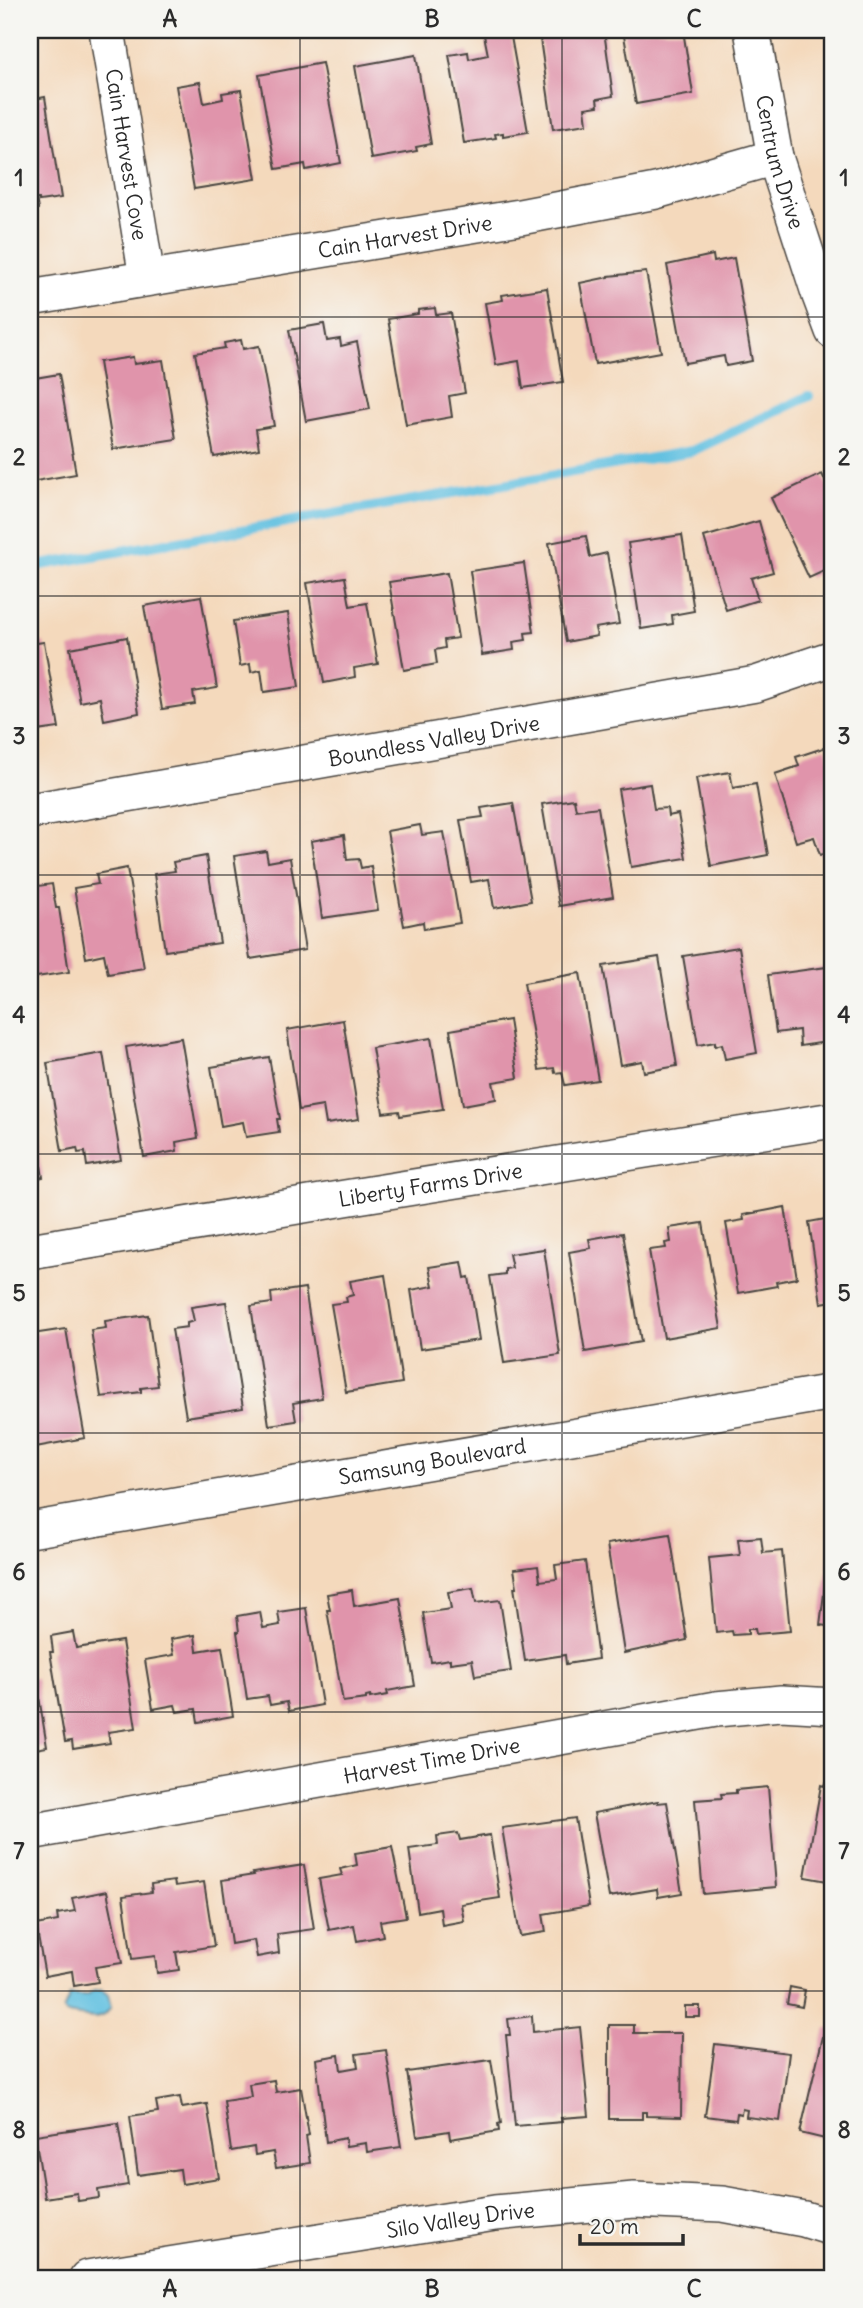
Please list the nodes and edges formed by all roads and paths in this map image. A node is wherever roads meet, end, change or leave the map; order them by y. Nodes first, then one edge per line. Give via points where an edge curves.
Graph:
1 (107, 30) edge
2 (752, 30) edge
3 (775, 157) junction
4 (147, 278) junction
5 (30, 298) edge
6 (833, 331) edge
7 (833, 658) edge
8 (30, 811) edge
9 (833, 1120) edge
10 (30, 1251) edge
11 (833, 1392) edge
12 (30, 1530) edge
13 (833, 1706) edge
14 (30, 1832) edge
15 (833, 2228) edge
16 (87, 2278) edge

1 - 4 street, Cain Harvest Cove
2 - 3 street, Centrum Drive
3 - 4 street, Cain Harvest Drive via 656,191
3 - 6 street, Centrum Drive
4 - 5 street, Cain Harvest Drive
7 - 8 street, Boundless Valley Drive via 756,684
9 - 10 street, Liberty Farms Drive
11 - 12 street, Samsung Boulevard
13 - 14 street, Harvest Time Drive via 781,1703 716,1709
15 - 16 street, Silo Valley Drive via 722,2204 634,2200 495,2213

